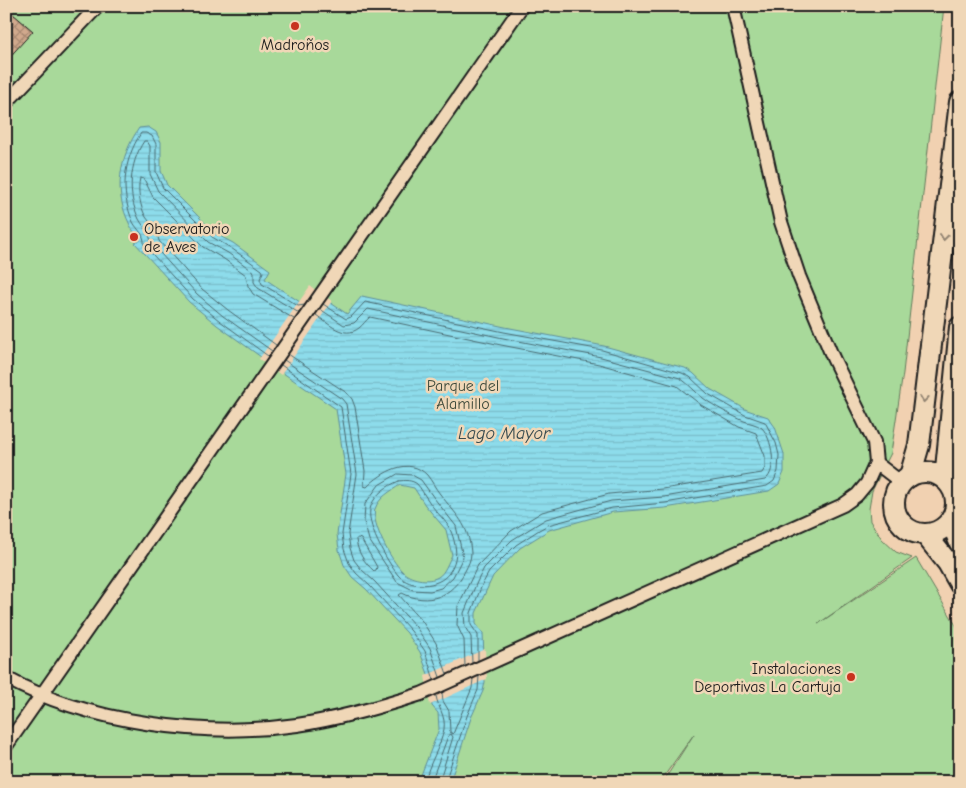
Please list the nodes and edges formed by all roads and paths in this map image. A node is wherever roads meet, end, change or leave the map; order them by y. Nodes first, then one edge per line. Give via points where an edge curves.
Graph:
1 (98, 6) edge
2 (522, 6) edge
3 (733, 6) edge
4 (960, 102) edge
5 (6, 103) edge
6 (960, 327) edge
7 (876, 463) junction
8 (945, 479) junction
9 (906, 480) junction
10 (951, 521) junction
11 (925, 534) junction
12 (960, 543) edge
13 (960, 584) edge
14 (6, 678) edge
15 (42, 694) junction
16 (6, 746) edge

1 - 5 street
2 - 15 street
3 - 7 street via 781,222 798,276 874,442
4 -> 9 street via 919,445
6 - 8 street
7 - 9 street
7 - 15 street via 857,496 843,505 421,694 372,709 330,720 264,729 228,729 138,722 82,709
8 - 9 street via 928,472
8 - 10 street via 955,495
9 - 11 street via 894,501 897,516 906,527
10 - 11 street via 935,533
10 - 12 street
11 - 13 street via 948,562
14 - 15 street
15 - 16 street

